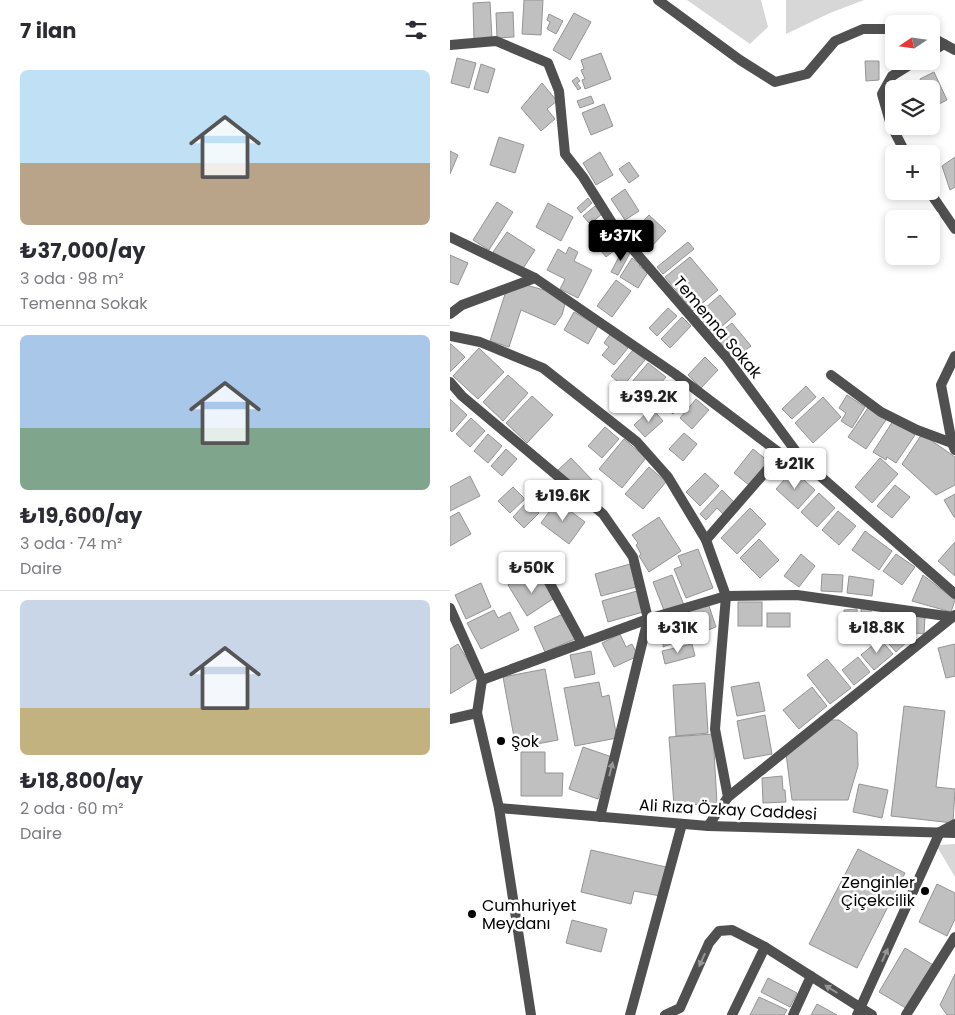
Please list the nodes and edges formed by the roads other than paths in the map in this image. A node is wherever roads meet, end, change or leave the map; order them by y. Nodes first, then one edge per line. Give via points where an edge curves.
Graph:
1 (658, 0) edge
2 (885, 29) edge
3 (940, 42) edge
4 (944, 44) junction
5 (450, 45) edge
6 (940, 46) edge
7 (955, 50) edge
8 (902, 70) edge
9 (901, 145) edge
10 (935, 200) edge
11 (955, 228) edge
12 (450, 237) edge
13 (535, 278) junction
14 (450, 314) edge
15 (450, 336) edge
16 (955, 356) edge
17 (831, 375) dead end
18 (450, 382) edge
19 (953, 447) edge
20 (781, 454) junction
21 (803, 460) junction
22 (706, 540) junction
23 (536, 558) dead end
24 (955, 594) edge
25 (726, 596) junction
26 (450, 608) edge
27 (954, 616) edge
28 (648, 619) junction
29 (582, 643) junction
30 (482, 680) junction
31 (478, 713) junction
32 (450, 719) edge
33 (728, 797) junction
34 (499, 808) junction
35 (600, 817) junction
36 (682, 824) junction
37 (955, 824) edge
38 (708, 826) junction
39 (940, 832) junction
40 (955, 833) edge
41 (955, 937) edge
42 (765, 947) junction
43 (811, 976) junction
44 (859, 1011) edge
45 (531, 1015) edge
46 (630, 1015) edge
47 (665, 1015) edge
48 (732, 1015) edge
49 (792, 1015) edge
50 (872, 1015) edge
51 (906, 1015) edge

1 - 2 street via 775,82 807,74 835,42 863,29
3 - 4 street
4 - 6 street
4 - 7 street
5 - 21 street, Temenna Sokak via 496,42 548,63 559,91 565,154 617,231 727,358
8 - 9 street via 892,76 882,94 891,125
10 - 11 street
12 - 13 street
13 - 14 street via 462,305
13 - 20 street via 675,374
15 - 22 street via 480,342 543,368 637,442 668,476
16 - 19 street via 941,385
17 - 19 street via 881,412
18 - 28 street via 462,396 603,514 633,557
20 - 21 street
20 - 22 street
21 - 24 street
22 - 25 street
23 - 29 street
25 - 27 street via 797,595
25 - 28 street
25 - 33 street via 715,729
26 - 30 street
27 - 33 street
28 - 29 street
35 -> 28 street
29 - 30 street
30 - 31 street
31 - 32 street
31 - 34 street
33 - 38 street
34 - 35 street, Ali Rıza Özkay Caddesi
34 - 45 street
35 - 36 street, Ali Rıza Özkay Caddesi
36 - 38 street, Ali Rıza Özkay Caddesi
36 - 46 street
37 - 39 street
38 - 39 street, Ali Rıza Özkay Caddesi
39 - 40 street, Ali Rıza Özkay Caddesi
44 -> 39 street
41 - 51 street
42 - 43 street
42 -> 47 street via 732,930 719,931 709,943 680,1008
42 - 48 street
44 -> 43 street
43 - 49 street
44 - 50 street

